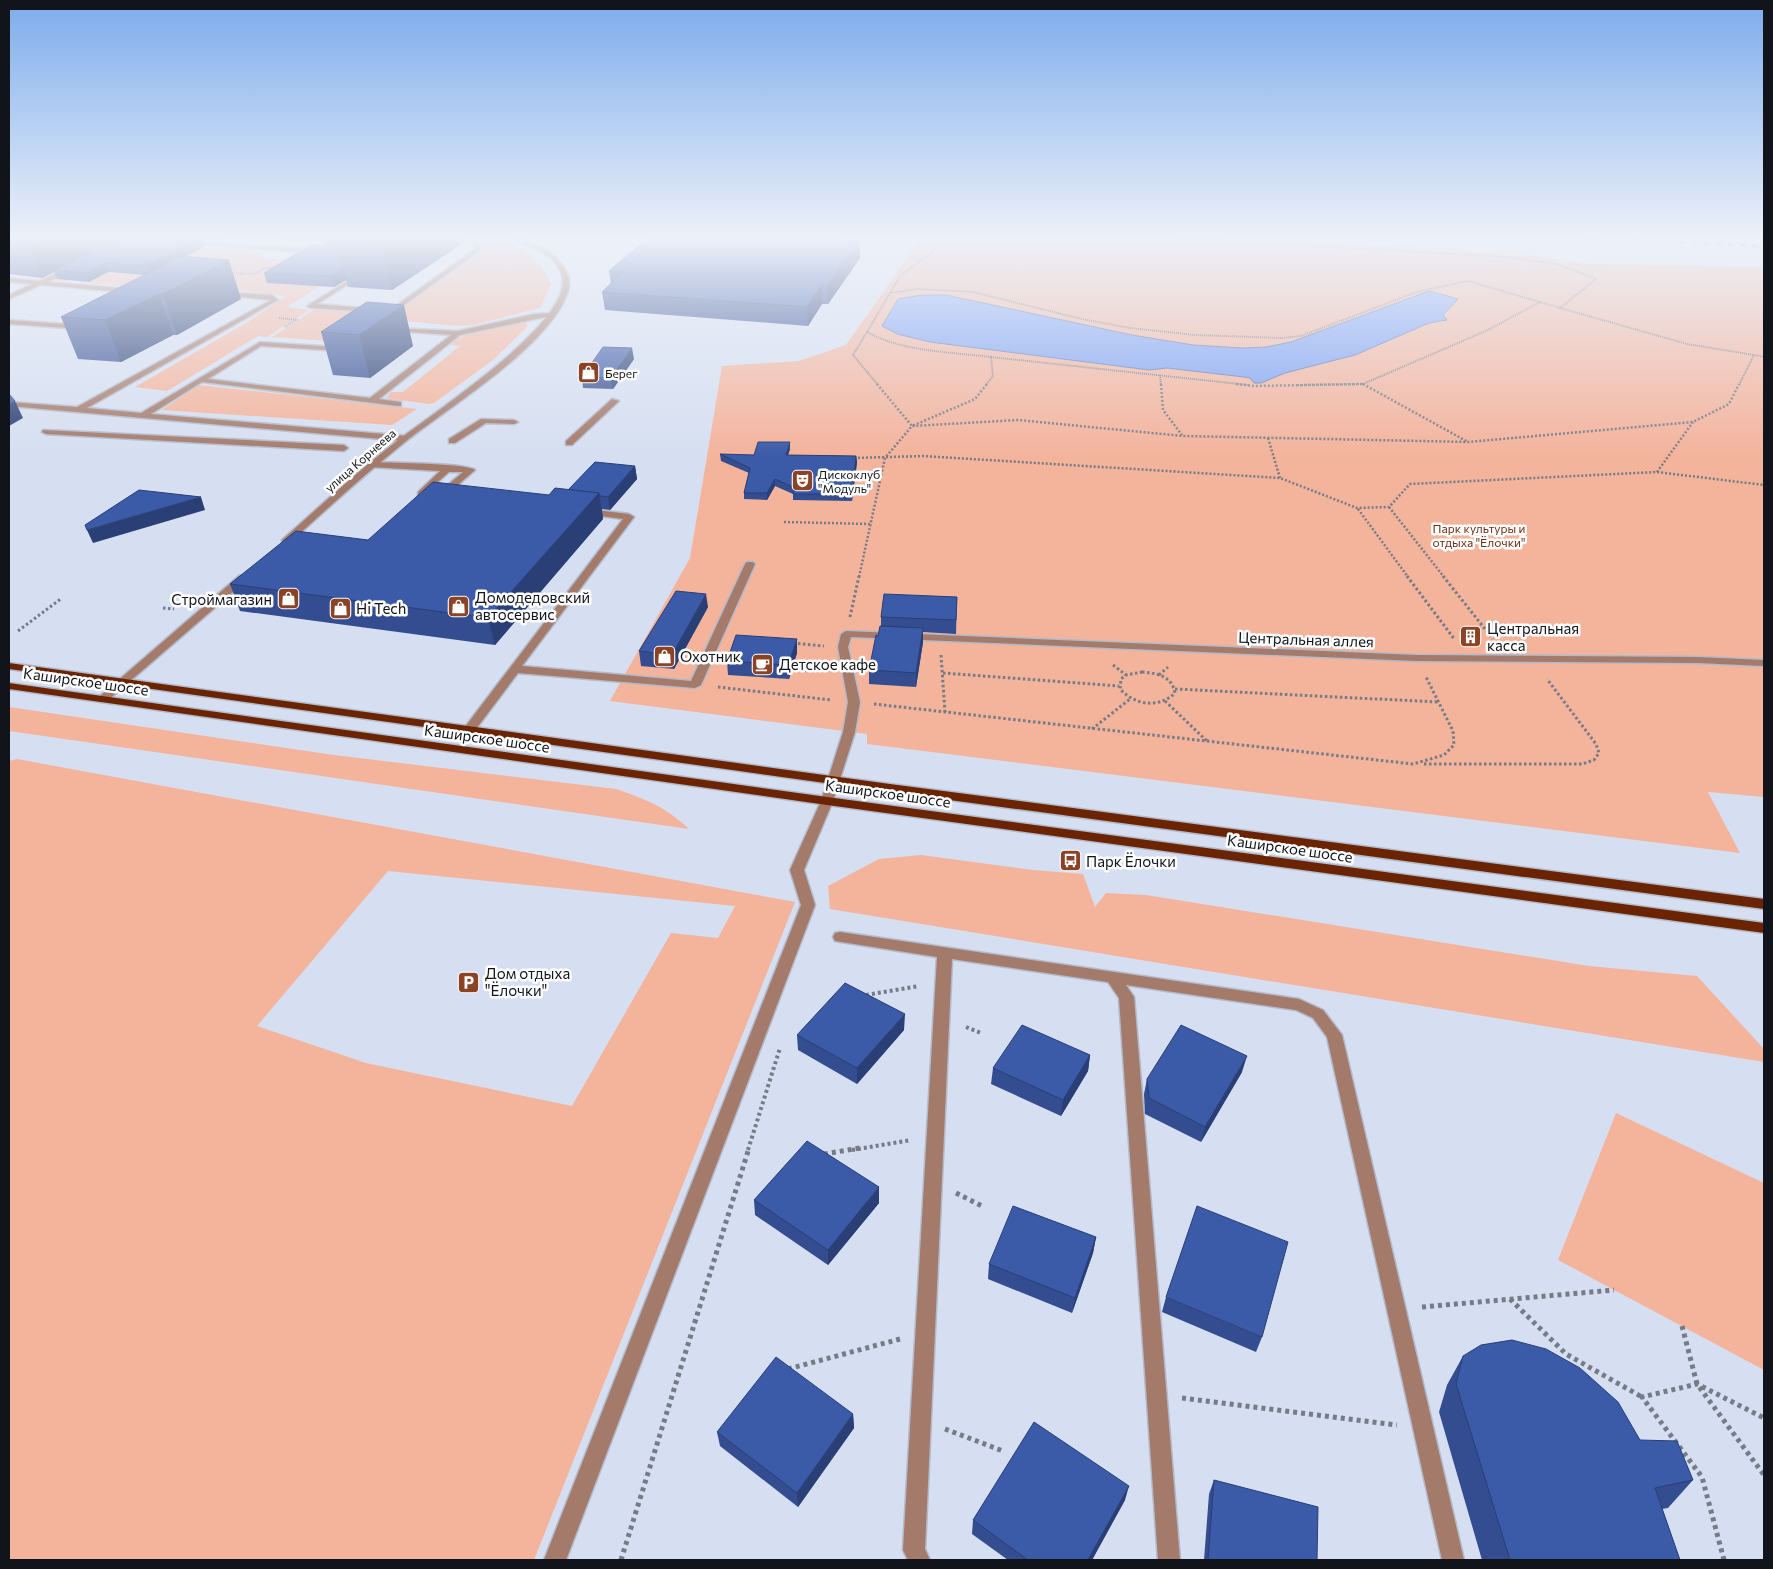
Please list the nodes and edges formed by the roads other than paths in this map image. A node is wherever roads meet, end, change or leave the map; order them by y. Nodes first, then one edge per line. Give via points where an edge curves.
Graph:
1 (257, 310) edge
2 (369, 310) edge
3 (393, 310) edge
4 (554, 310) edge
5 (552, 314) junction
6 (9, 322) edge
7 (85, 327) dead end
8 (387, 327) dead end
9 (458, 334) junction
10 (347, 344) edge
11 (201, 380) junction
12 (373, 400) junction
13 (615, 402) dead end
14 (9, 404) edge
15 (398, 404) dead end
16 (78, 410) junction
17 (143, 415) junction
18 (514, 422) dead end
19 (46, 432) dead end
20 (404, 438) junction
21 (452, 441) dead end
22 (569, 443) dead end
23 (344, 448) dead end
24 (372, 465) junction
25 (448, 468) junction
26 (414, 500) edge
27 (433, 502) edge
28 (580, 512) edge
29 (275, 551) edge
30 (750, 564) dead end
31 (252, 571) edge
32 (1764, 663) edge
33 (9, 666) edge
34 (514, 670) junction
35 (124, 682) junction
36 (9, 686) edge
37 (103, 699) junction
38 (469, 730) junction
39 (834, 780) junction
40 (827, 801) junction
41 (1764, 904) edge
42 (1764, 928) edge
43 (840, 937) dead end
44 (945, 953) junction
45 (1112, 977) junction
46 (555, 1560) edge
47 (919, 1560) edge
48 (1169, 1560) edge
49 (1453, 1560) edge

1 - 16 street
2 - 3 street
4 - 5 street, улица Корнеева
5 - 9 street
5 - 20 street, улица Корнеева via 514,357
6 - 7 street
8 - 9 street
9 - 12 street
10 - 11 street via 339,349 260,344
11 - 12 street
11 - 17 street
12 - 15 street
13 - 22 street
14 - 16 street
16 - 17 street
17 - 20 street
18 - 21 street via 484,421
19 - 23 street
20 - 24 street, улица Корнеева
24 - 25 street
24 - 29 street, улица Корнеева
25 - 26 street
25 - 27 street via 471,470
28 - 34 street via 628,517
30 - 34 street via 695,685
31 - 35 street
32 - 39 street, Центральная аллея via 1416,658 846,634 843,647 854,702 849,732
33 - 35 main road, Каширское шоссе
34 - 38 street
35 - 37 street
35 - 38 main road, Каширское шоссе
36 - 37 main road, Каширское шоссе
37 - 40 main road, Каширское шоссе
38 - 39 main road, Каширское шоссе
39 - 40 street
39 - 41 main road, Каширское шоссе
40 - 42 main road, Каширское шоссе
40 - 46 street via 797,870 808,904
43 - 44 street
44 - 45 street
44 - 47 street via 914,1550
45 - 48 street via 1126,997
45 - 49 street via 1299,1005 1318,1014 1334,1035

